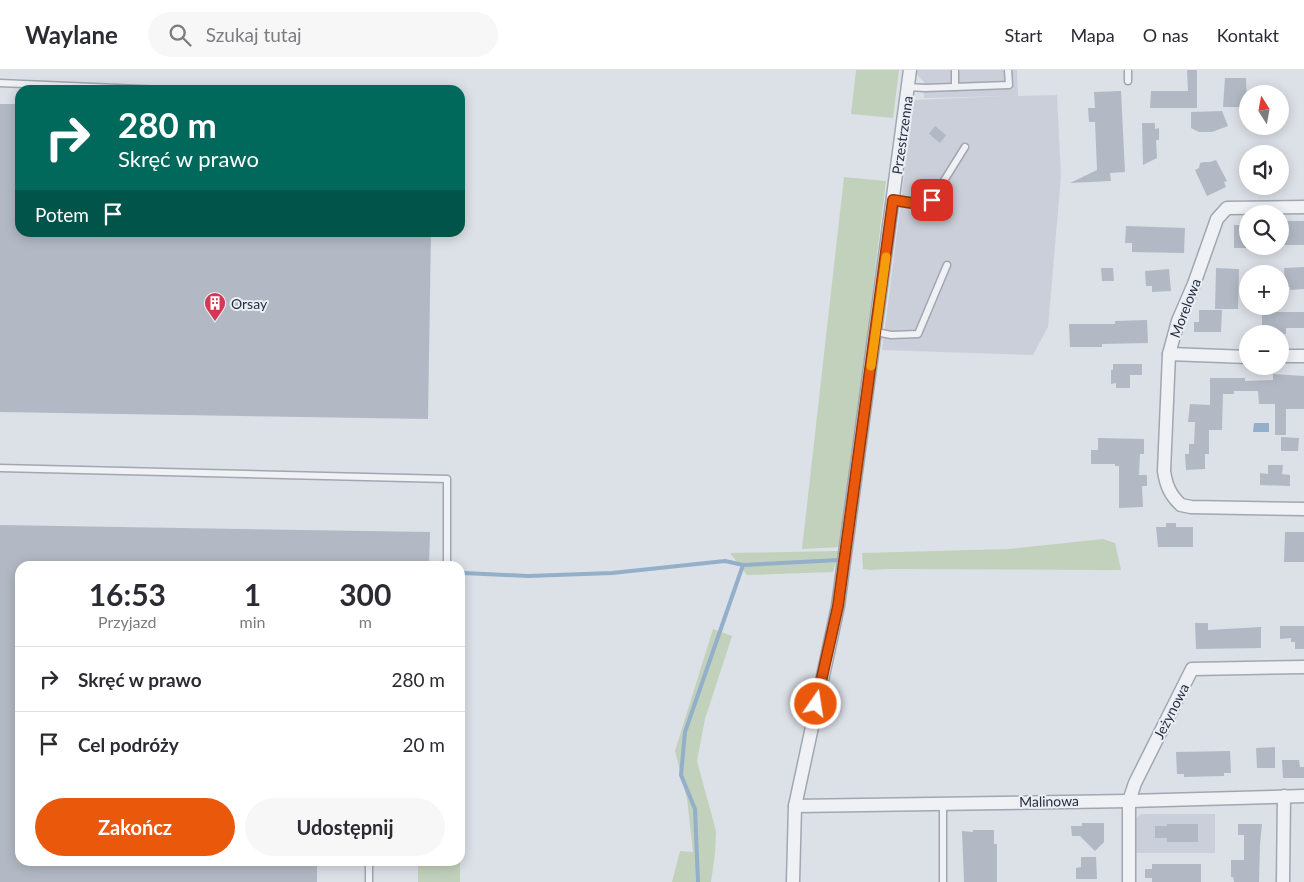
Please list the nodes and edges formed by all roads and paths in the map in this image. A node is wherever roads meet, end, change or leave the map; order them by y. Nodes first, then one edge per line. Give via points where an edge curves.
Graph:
1 (910, 70) edge
2 (955, 70) edge
3 (1008, 70) edge
4 (1128, 70) edge
5 (1128, 81) dead end
6 (0, 83) edge
7 (47, 85) edge
8 (908, 87) junction
9 (955, 87) junction
10 (965, 147) dead end
11 (893, 200) junction
12 (1304, 207) edge
13 (947, 265) dead end
14 (876, 332) junction
15 (1169, 354) junction
16 (1289, 356) edge
17 (1304, 356) edge
18 (1239, 357) edge
19 (0, 468) edge
20 (1304, 509) edge
21 (447, 561) edge
22 (1304, 667) edge
23 (1284, 796) junction
24 (1304, 796) edge
25 (1129, 801) junction
26 (943, 802) junction
27 (794, 806) junction
28 (369, 866) edge
29 (369, 882) edge
30 (793, 882) edge
31 (943, 882) edge
32 (1130, 882) edge
33 (1283, 882) edge

1 - 8 street, Przestrzenna
2 - 9 lane
3 - 9 lane via 1009,85
4 - 5 lane
6 - 7 lane
8 - 9 lane
8 - 11 street, Przestrzenna
10 - 11 lane via 932,200 918,204
11 - 14 street, Przestrzenna
12 - 15 street, Morelowa via 1227,208 1217,220 1178,321
13 - 14 lane via 918,334
14 - 27 street, Przestrzenna via 838,606
15 - 18 street
15 - 20 street, Morelowa via 1164,471 1175,500 1180,505 1191,507
16 - 17 street
19 - 21 lane via 447,479
22 - 25 street, Jeżynowa via 1192,669
23 - 24 street, Malinowa
23 - 25 street, Malinowa
23 - 33 street
25 - 26 street, Malinowa
25 - 32 street
26 - 27 street, Malinowa
26 - 31 lane
27 - 30 street, Przestrzenna
28 - 29 lane

